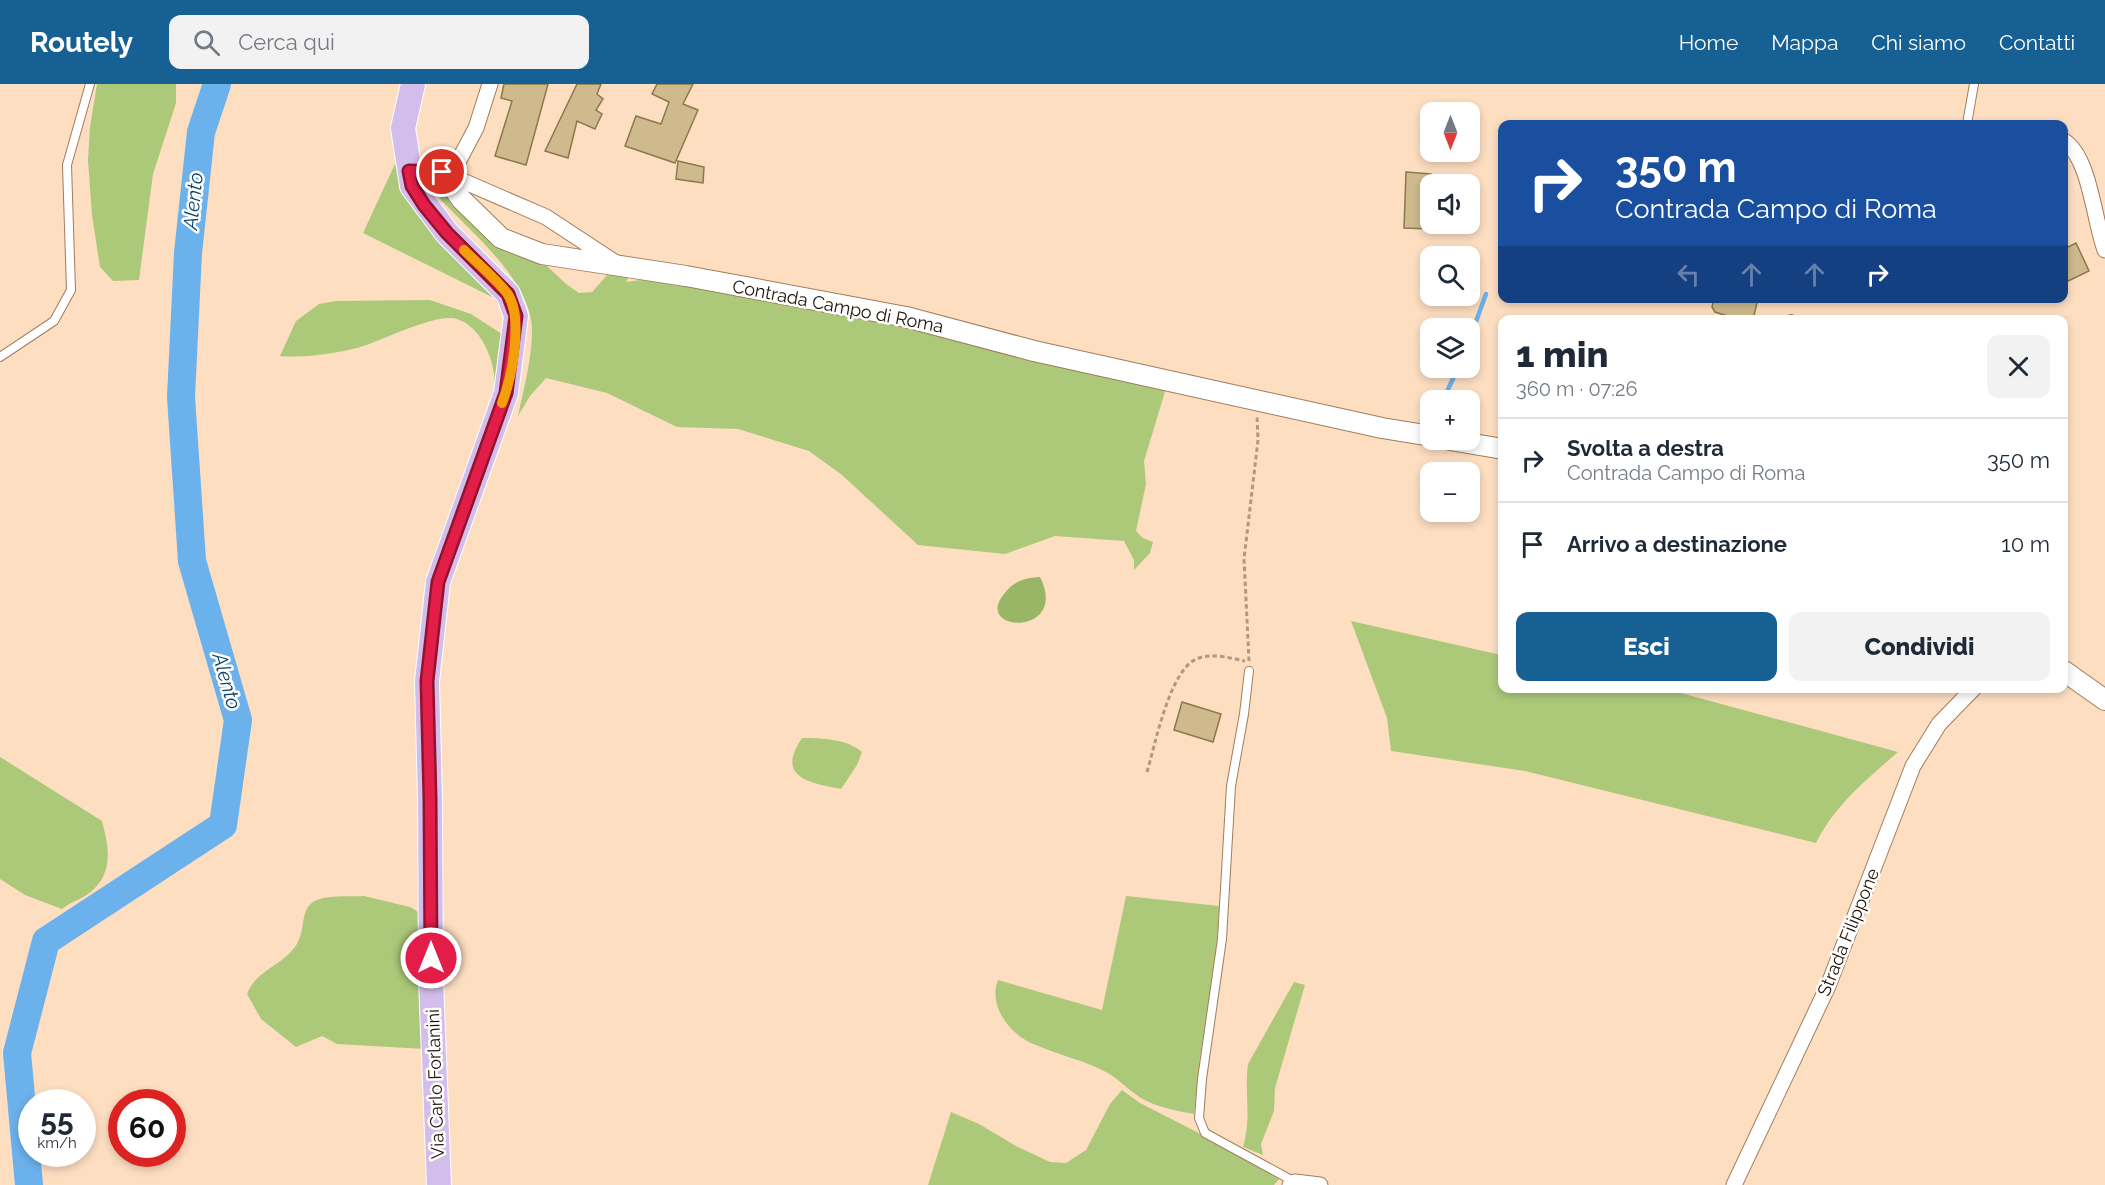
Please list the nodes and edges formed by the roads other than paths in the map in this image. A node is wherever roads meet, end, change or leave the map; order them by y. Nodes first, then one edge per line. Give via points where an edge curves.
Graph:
1 (90, 84) edge
2 (413, 84) edge
3 (490, 84) edge
4 (1974, 84) edge
5 (1968, 120) edge
6 (2068, 143) edge
7 (409, 171) junction
8 (442, 172) junction
9 (2105, 249) edge
10 (622, 267) junction
11 (0, 357) edge
12 (1420, 434) edge
13 (1480, 445) edge
14 (1498, 448) edge
15 (1249, 671) road end
16 (2068, 674) edge
17 (1969, 693) edge
18 (2105, 700) edge
19 (1293, 1184) edge
20 (439, 1185) edge
21 (1320, 1185) edge
22 (1734, 1185) edge

1 - 11 lane via 67,165 71,290 54,321
2 - 7 main road via 403,128
3 - 8 street via 476,128 459,160
4 - 5 lane
6 - 9 street via 2083,166
7 - 8 street
7 - 20 main road, Via Carlo Forlanini via 412,186 424,205 508,294 516,316 506,393 438,582 427,681 431,980
8 - 10 street via 546,217
8 - 10 street, Contrada Campo di Roma via 461,199 501,238 542,254
10 - 12 street, Contrada Campo di Roma via 906,317 1034,351
13 - 14 street
15 - 19 lane via 1232,786 1222,939 1199,1118 1205,1133
16 - 18 street
17 - 22 street, Strada Filippone via 1939,724 1913,766 1827,986
19 - 21 street

